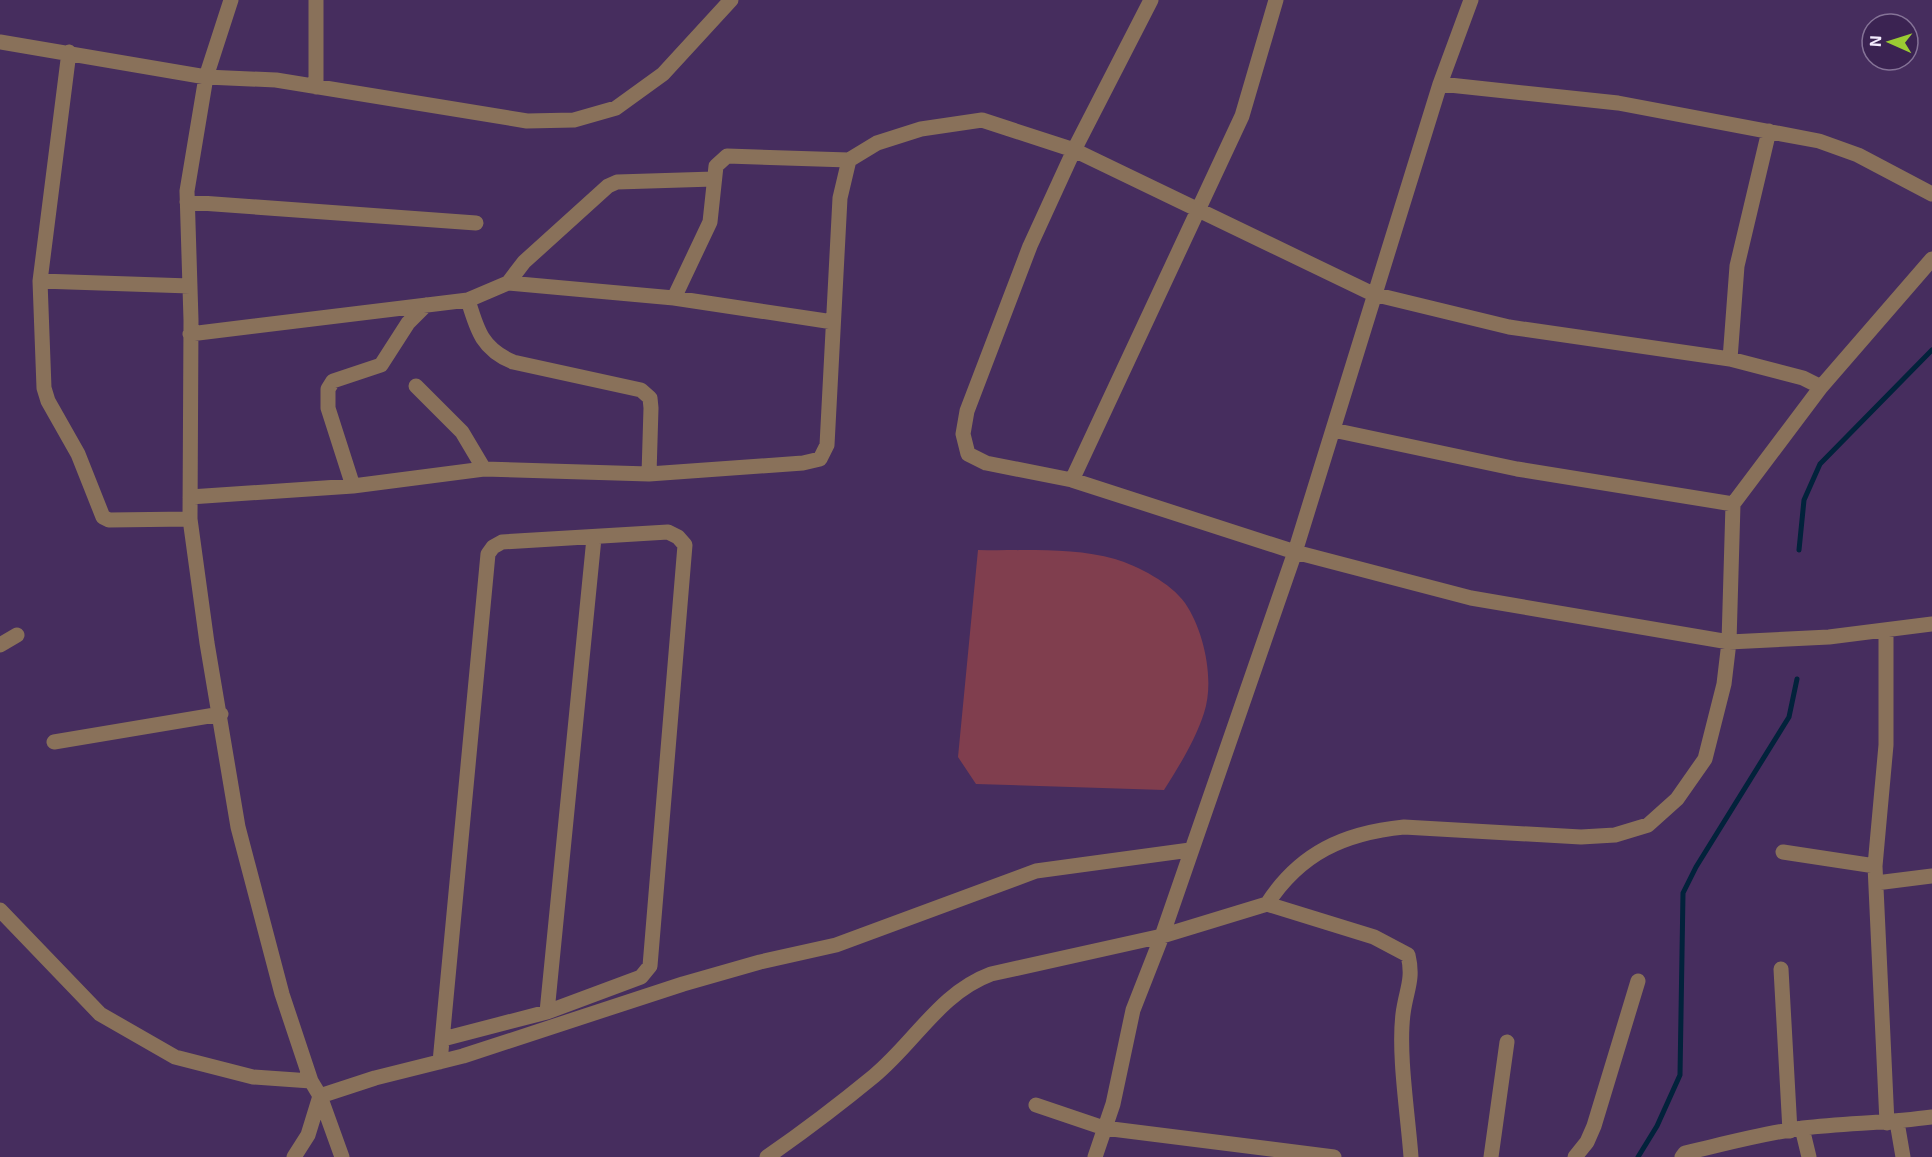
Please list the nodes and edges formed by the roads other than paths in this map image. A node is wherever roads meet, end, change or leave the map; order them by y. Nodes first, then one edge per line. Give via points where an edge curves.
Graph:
1 (231, 0) edge
2 (316, 0) edge
3 (731, 0) edge
4 (1151, 0) edge
5 (1276, 0) edge
6 (1471, 0) edge
7 (0, 42) edge
8 (69, 52) junction
9 (206, 76) junction
10 (1440, 84) junction
11 (316, 87) junction
12 (1769, 131) junction
13 (1074, 150) junction
14 (849, 160) junction
15 (714, 179) junction
16 (1932, 194) edge
17 (187, 202) junction
18 (1198, 212) junction
19 (476, 223) dead end
20 (1932, 259) edge
21 (40, 281) junction
22 (508, 283) junction
23 (190, 286) junction
24 (1373, 294) junction
25 (674, 298) junction
26 (468, 300) junction
27 (426, 305) junction
28 (833, 322) junction
29 (190, 334) junction
30 (1730, 359) junction
31 (416, 386) dead end
32 (1821, 387) junction
33 (1333, 430) junction
34 (484, 469) junction
35 (648, 474) junction
36 (1072, 480) junction
37 (353, 486) junction
38 (190, 497) junction
39 (1733, 504) junction
40 (190, 519) junction
41 (594, 538) junction
42 (1295, 552) junction
43 (1932, 624) edge
44 (1886, 630) junction
45 (17, 635) dead end
46 (1729, 642) junction
47 (0, 645) edge
48 (221, 714) junction
49 (54, 742) dead end
50 (1190, 850) junction
51 (1783, 852) dead end
52 (1875, 866) junction
53 (1932, 876) edge
54 (1876, 883) junction
55 (1267, 904) junction
56 (0, 910) edge
57 (1162, 936) junction
58 (1781, 969) dead end
59 (1638, 981) dead end
60 (547, 1012) junction
61 (443, 1040) junction
62 (1507, 1042) dead end
63 (440, 1062) junction
64 (310, 1081) junction
65 (320, 1096) junction
66 (1036, 1105) dead end
67 (1932, 1117) edge
68 (1892, 1122) junction
69 (1104, 1128) junction
70 (1796, 1130) junction
71 (1718, 1151) edge
72 (294, 1157) edge
73 (342, 1157) edge
74 (767, 1157) edge
75 (1095, 1157) edge
76 (1334, 1157) edge
77 (1411, 1157) edge
78 (1491, 1157) edge
79 (1575, 1157) edge
80 (1682, 1157) edge
81 (1809, 1157) edge
82 (1903, 1157) edge

1 - 9 street
2 - 11 street
3 - 11 street via 663,74 616,108 574,120 527,121
4 - 13 street
5 - 18 street via 1242,116
6 - 10 street
7 - 8 street
8 - 9 street
8 - 21 street
9 - 11 street
9 - 17 street
10 - 12 street via 1618,103
10 - 24 street
12 - 16 street via 1820,141 1858,154
12 - 30 street via 1737,266
13 - 14 street via 982,120 921,129 877,142
13 - 18 street
13 - 36 street via 1030,246 967,411 963,434 968,453 986,463
14 - 15 street via 727,156 716,166
14 - 28 street via 840,198
15 - 22 street via 617,182 608,186 524,262
15 - 25 street via 710,222
17 - 19 street
17 - 23 street
18 - 24 street
18 - 36 street
20 - 32 street
21 - 23 street
21 - 40 street via 44,388 78,454 99,511 109,520
22 - 25 street
22 - 26 street
23 - 29 street
24 - 30 street via 1509,327
24 - 33 street
25 - 28 street
26 - 27 street
26 - 35 street via 478,332 496,355 641,390 650,398
27 - 29 street
27 - 37 street via 408,323 381,364 333,381 328,389 328,408
28 - 35 street via 827,445 820,459
29 - 38 street
30 - 32 street via 1803,378
31 - 34 street via 462,432
32 - 39 street
33 - 39 street via 1517,469
33 - 42 street
34 - 35 street
34 - 37 street
36 - 42 street
37 - 38 street
38 - 40 street
39 - 46 street
40 - 48 street
41 - 60 street
41 - 60 street via 668,532 685,545 650,966 641,977
41 - 61 street via 502,542 488,554
42 - 46 street via 1471,598
42 - 50 street
43 - 44 street
44 - 46 street
44 - 52 street via 1887,745
45 - 47 street
46 - 55 street via 1724,684 1705,759 1677,799 1648,825 1615,835 1581,837 1375,830 1343,838 1309,860 1282,881
48 - 49 street
48 - 64 street via 238,826 282,993
50 - 57 street
50 - 63 street via 1036,871 836,945 683,984
51 - 52 street
52 - 54 street
53 - 54 street
54 - 68 street
55 - 57 street
55 - 77 street via 1374,937 1408,955 1411,983 1403,1014 1403,1046
56 - 64 street via 100,1014 176,1057 253,1077
57 - 69 street via 1133,1010 1113,1104
57 - 74 street via 970,982 950,996 874,1076
58 - 70 street
59 - 79 street via 1594,1126
60 - 61 street
61 - 63 street
62 - 78 street
63 - 65 street
64 - 65 street
65 - 72 street via 308,1135
65 - 73 street
66 - 69 street
67 - 68 street
68 - 70 street
68 - 82 street
69 - 75 street
69 - 76 street
70 - 71 street
70 - 81 street
71 - 80 street via 1685,1153

